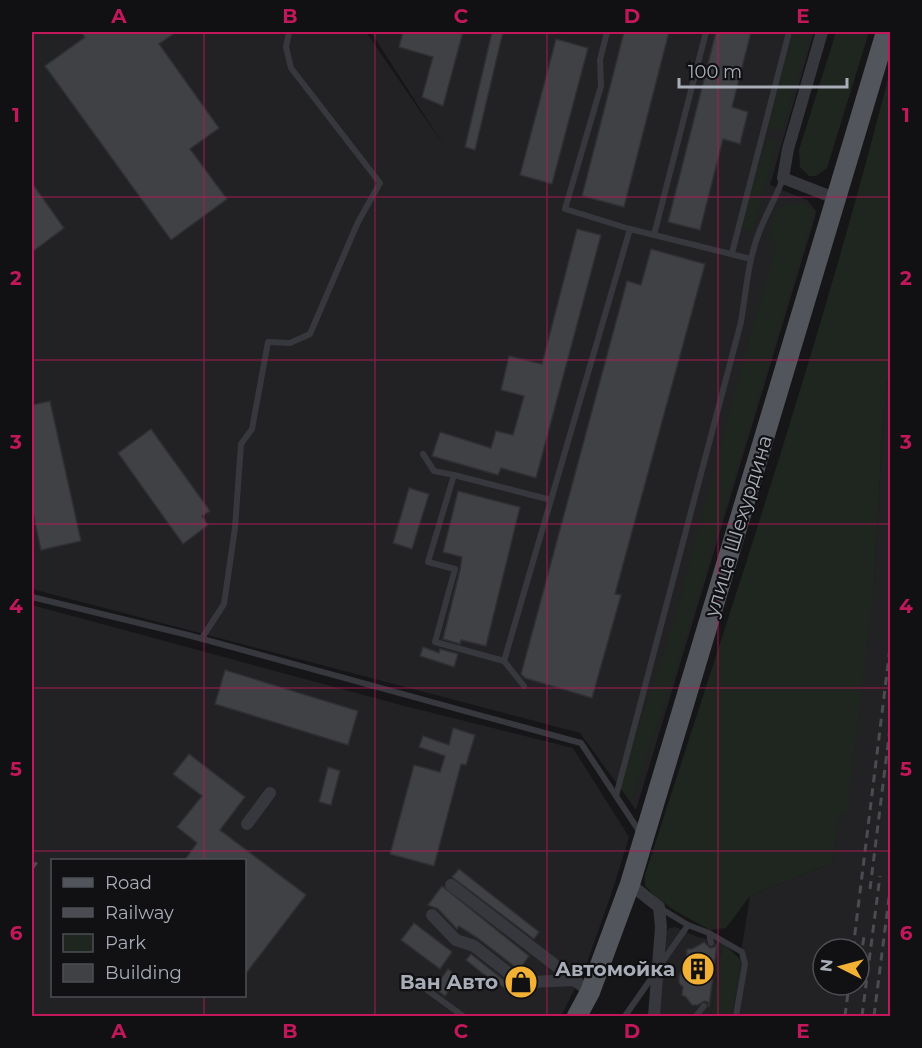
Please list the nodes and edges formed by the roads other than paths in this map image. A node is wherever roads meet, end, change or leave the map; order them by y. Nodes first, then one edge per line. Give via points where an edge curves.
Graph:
1 (289, 32) edge
2 (607, 32) edge
3 (706, 32) edge
4 (789, 32) edge
5 (822, 32) edge
6 (886, 32) edge
7 (783, 178) junction
8 (837, 199) junction
9 (630, 229) junction
10 (654, 235) junction
11 (732, 253) junction
12 (751, 259) junction
13 (423, 454) dead end
14 (454, 475) junction
15 (551, 500) junction
16 (32, 597) edge
17 (202, 638) junction
18 (504, 661) junction
19 (524, 686) dead end
20 (270, 793) dead end
21 (616, 796) junction
22 (247, 825) dead end
23 (644, 838) junction
24 (630, 884) junction
25 (451, 885) dead end
26 (658, 907) junction
27 (432, 915) dead end
28 (688, 925) junction
29 (709, 933) junction
30 (711, 943) dead end
31 (658, 969) junction
32 (412, 979) dead end
33 (574, 980) junction
34 (590, 992) junction
35 (704, 1006) dead end
36 (463, 1017) edge
37 (577, 1017) edge
38 (625, 1017) edge
39 (654, 1017) edge
40 (696, 1017) edge
41 (736, 1017) edge

1 - 17 lane via 286,47 291,68 380,183 358,222 310,334 290,344 268,342 252,429 241,444 224,604
2 - 9 lane via 600,60 601,86 565,209
3 - 10 lane
4 - 11 lane
5 - 7 street
6 - 8 main road, улица Шехурдина
7 - 8 street
7 - 12 lane
8 - 23 main road, улица Шехурдина
9 - 10 lane
9 - 15 lane
10 - 11 lane
11 - 12 lane
12 - 21 lane via 741,322
13 - 14 lane via 434,471
14 - 15 lane
14 - 18 lane via 428,562 455,569 435,642
15 - 18 lane
16 - 17 lane
17 - 21 lane via 581,743
18 - 19 lane
20 - 22 street
21 - 23 lane
23 - 24 main road, улица Шехурдина
24 - 26 street
24 - 34 main road, улица Шехурдина
25 - 33 street
26 - 28 lane
26 - 31 street
27 - 33 street via 456,940 474,946 515,978 531,982
28 - 29 lane
28 - 31 lane
29 - 30 lane
29 - 41 lane via 742,952 745,964
31 - 38 lane
31 - 39 street
32 - 36 lane
33 - 34 street
34 - 37 main road, улица Шехурдина
35 - 40 lane

